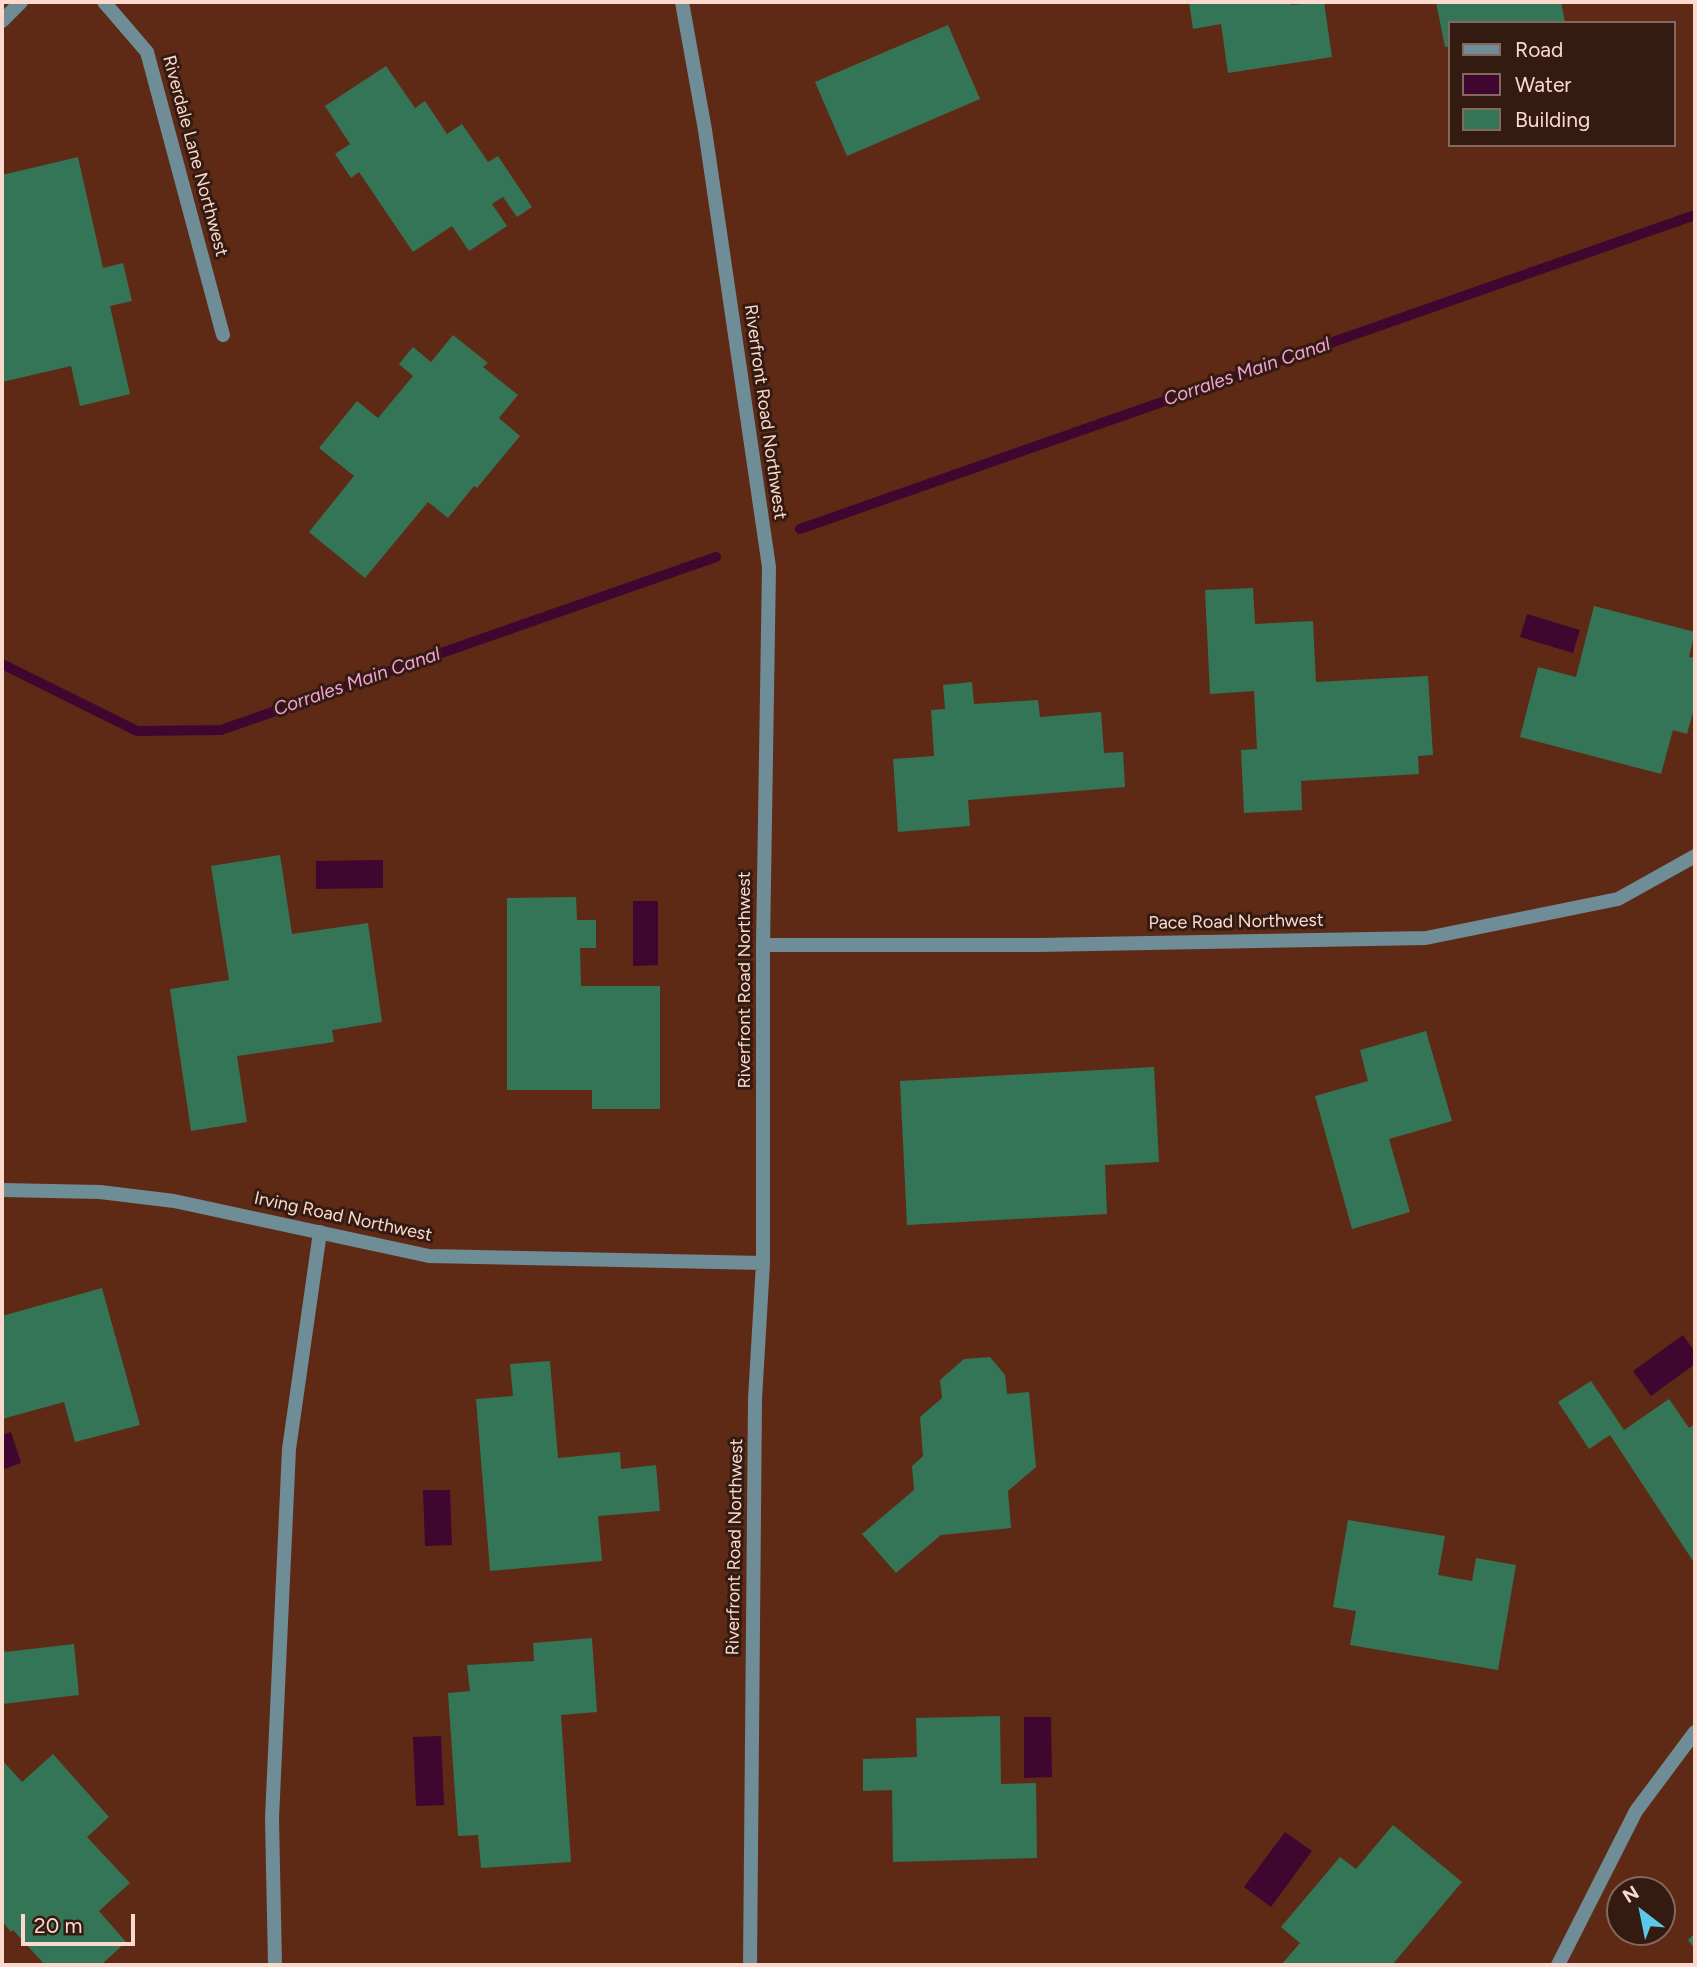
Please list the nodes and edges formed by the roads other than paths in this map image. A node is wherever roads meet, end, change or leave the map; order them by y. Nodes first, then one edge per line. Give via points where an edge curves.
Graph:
1 (21, 2) edge
2 (104, 2) edge
3 (682, 2) edge
4 (2, 21) edge
5 (223, 335) dead end
6 (1695, 856) edge
7 (762, 945) junction
8 (2, 1189) edge
9 (320, 1232) junction
10 (763, 1263) junction
11 (1695, 1732) edge
12 (275, 1965) edge
13 (750, 1965) edge
14 (1558, 1965) edge

1 - 4 street
2 - 5 street, Riverdale Lane Northwest via 147,52
3 - 7 street, Riverfront Road Northwest via 769,567
6 - 7 street, Pace Road Northwest via 1618,899 1426,938
7 - 10 street, Riverfront Road Northwest
8 - 9 street, Irving Road Northwest via 100,1192 174,1201
9 - 10 street, Irving Road Northwest via 429,1256
9 - 12 street via 289,1449 272,1818
10 - 13 street, Riverfront Road Northwest via 755,1399
11 - 14 street via 1636,1811

